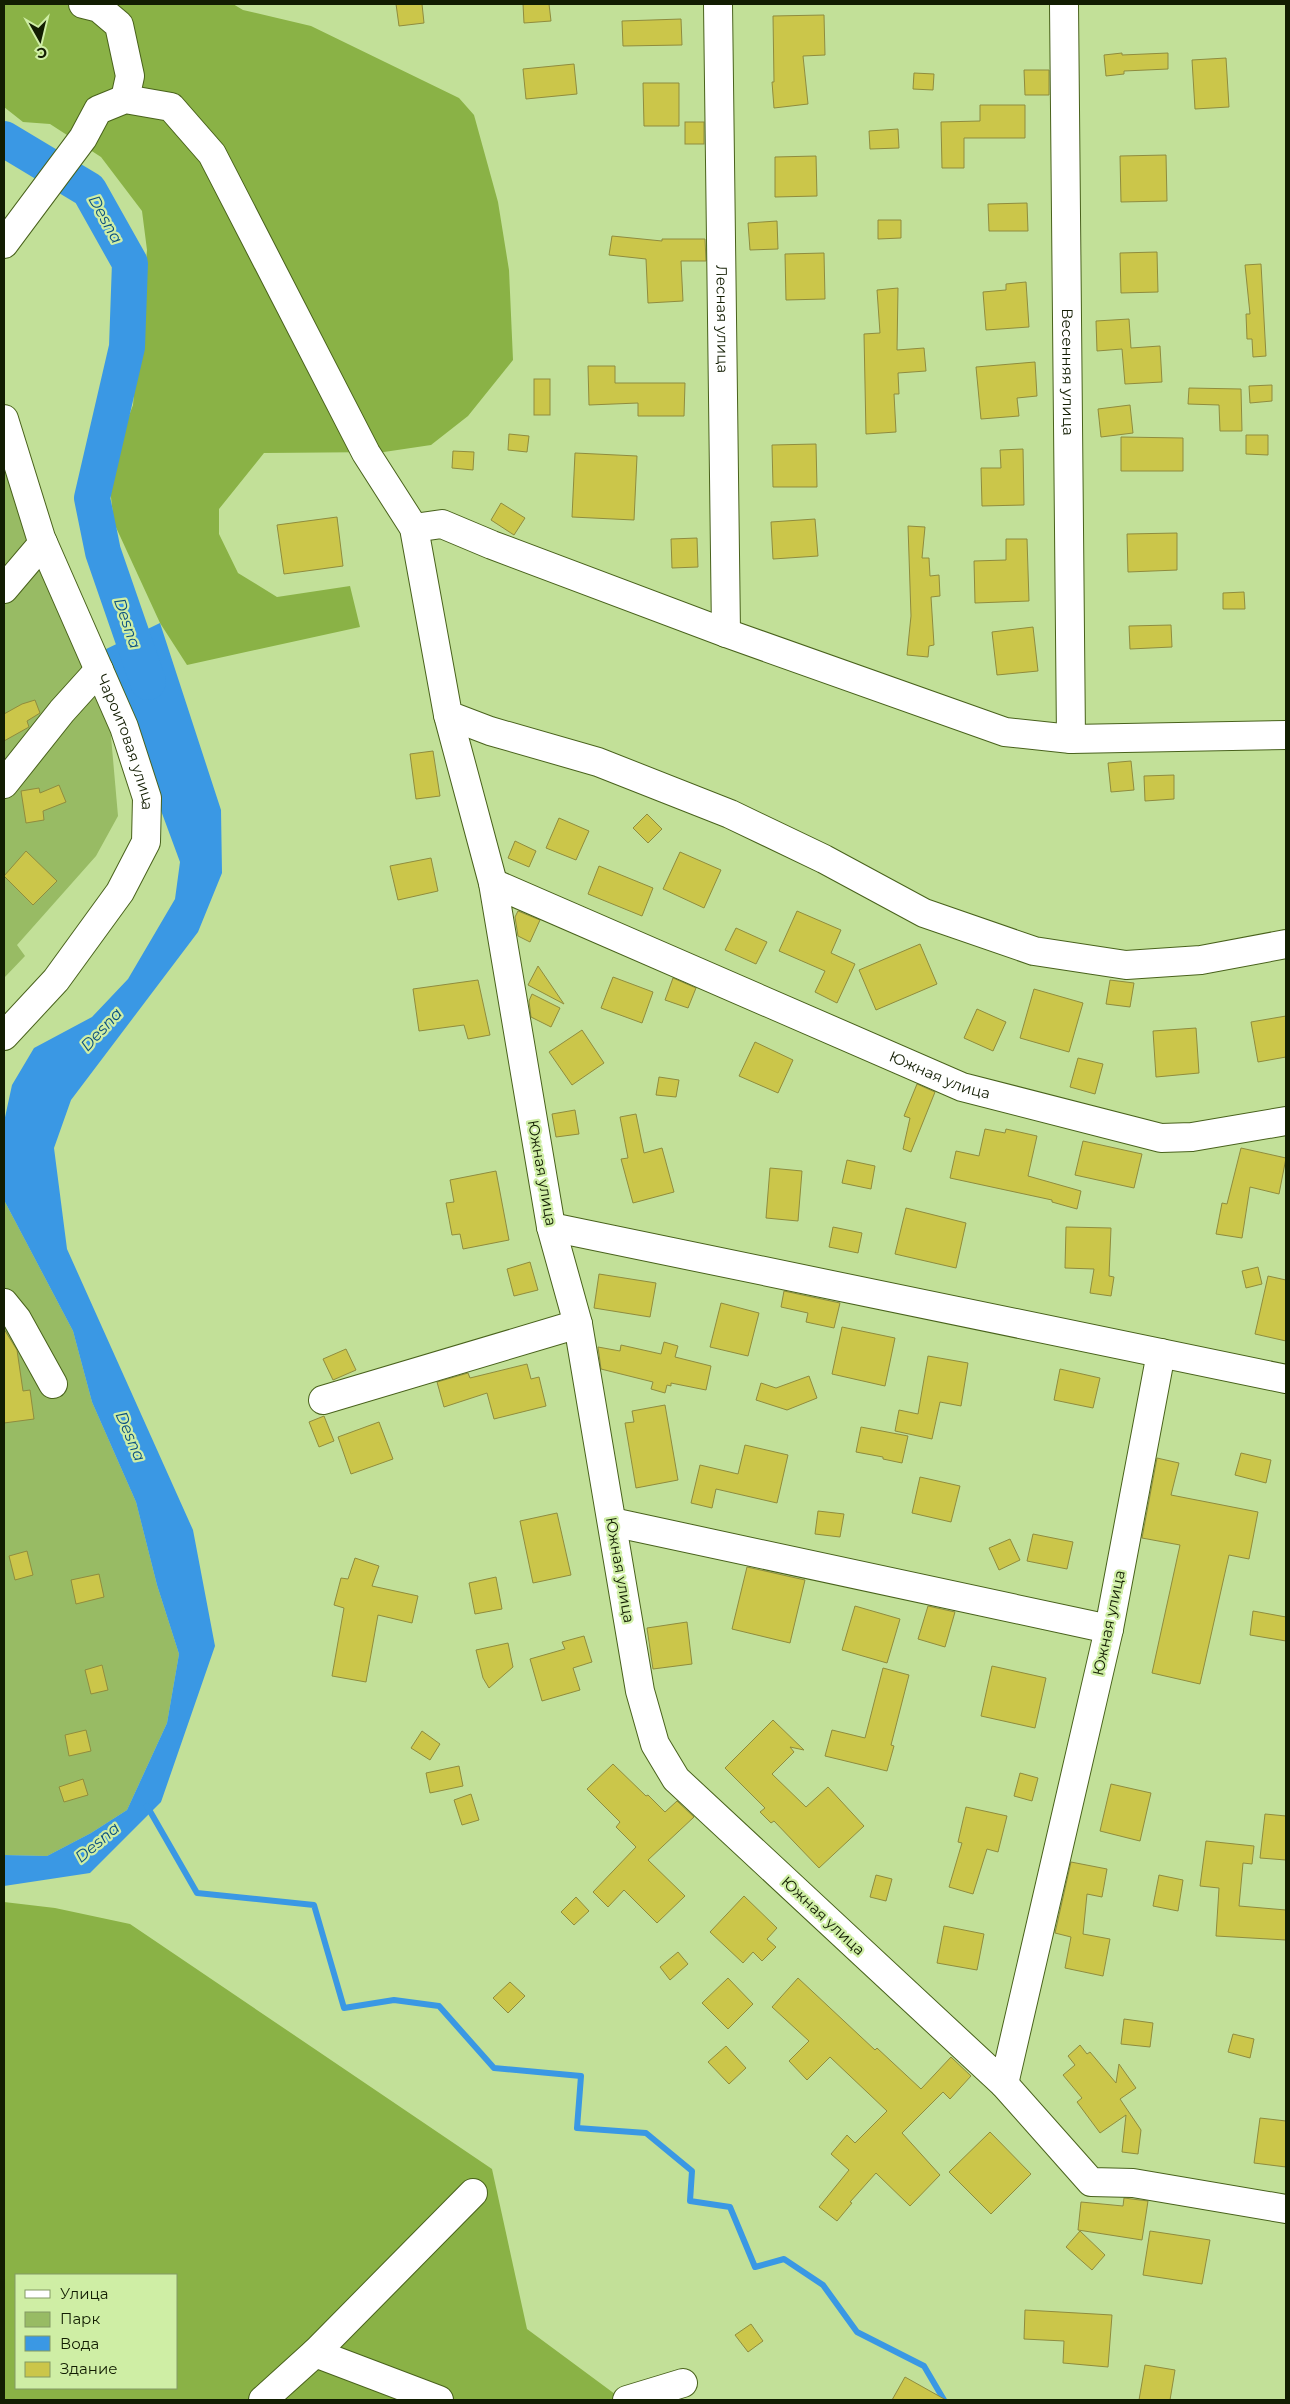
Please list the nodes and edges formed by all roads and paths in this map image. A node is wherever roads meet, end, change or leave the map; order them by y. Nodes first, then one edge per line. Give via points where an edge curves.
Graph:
1 (83, 4) edge
2 (718, 4) edge
3 (1064, 4) edge
4 (125, 99) junction
5 (4, 244) edge
6 (4, 419) edge
7 (414, 528) junction
8 (43, 543) junction
9 (4, 589) edge
10 (726, 633) junction
11 (99, 670) junction
12 (448, 715) junction
13 (1286, 735) edge
14 (1071, 739) junction
15 (4, 784) edge
16 (493, 883) junction
17 (1286, 944) edge
18 (4, 1036) edge
19 (1286, 1121) edge
20 (551, 1227) junction
21 (4, 1304) edge
22 (578, 1324) junction
23 (1161, 1353) junction
24 (1286, 1379) edge
25 (53, 1384) dead end
26 (323, 1400) dead end
27 (612, 1522) junction
28 (1109, 1629) junction
29 (1004, 2084) junction
30 (473, 2194) dead end
31 (1286, 2209) edge
32 (315, 2353) junction
33 (683, 2383) dead end
34 (263, 2400) edge
35 (439, 2400) edge
36 (627, 2400) edge

1 - 4 street via 99,8 119,25 130,76
2 - 10 street, Лесная улица
3 - 14 street, Весенняя улица
4 - 5 street via 98,110 83,138
4 - 7 street via 170,107 212,154 366,454
6 - 8 street, Чароитовая улица
7 - 10 street via 442,524
7 - 12 street
8 - 9 street
8 - 11 street, Чароитовая улица
10 - 14 street via 1006,732
11 - 15 street
11 - 18 street, Чароитовая улица via 124,727 147,798 146,842 120,892 56,980
12 - 16 street
12 - 17 street via 490,731 598,762 730,814 824,859 924,913 1034,951 1126,965 1201,960
13 - 14 street
16 - 19 street, Южная улица via 962,1087 1161,1138 1192,1137
16 - 20 street, Южная улица
20 - 22 street, Южная улица
20 - 23 street
21 - 25 street via 17,1319
22 - 26 street
22 - 27 street, Южная улица
23 - 24 street
23 - 28 street, Южная улица
27 - 28 street
27 - 29 street, Южная улица via 640,1691 655,1744 676,1779
28 - 29 street, Южная улица
29 - 31 street via 1091,2182 1133,2183
30 - 32 street
32 - 34 street
32 - 35 street
33 - 36 street

